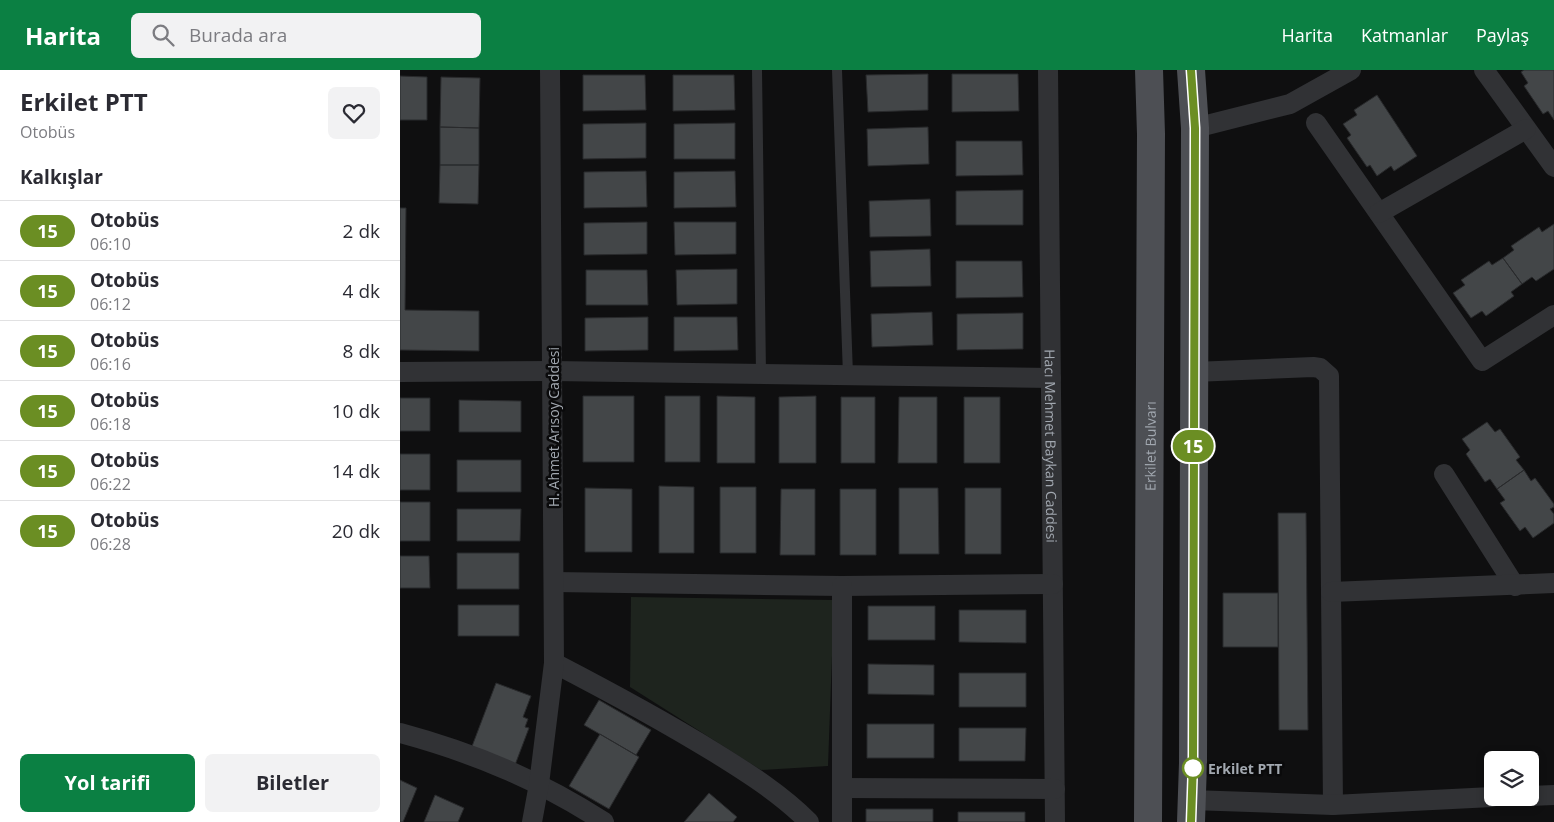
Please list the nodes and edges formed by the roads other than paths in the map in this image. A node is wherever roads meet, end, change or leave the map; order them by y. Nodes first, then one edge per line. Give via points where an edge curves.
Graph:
1 (550, 70) edge
2 (757, 70) edge
3 (837, 70) edge
4 (1048, 70) edge
5 (1149, 70) edge
6 (1191, 70) edge
7 (1484, 70) edge
8 (1349, 71) edge
9 (1316, 123) dead end
10 (1195, 128) junction
11 (1526, 129) junction
12 (1553, 163) edge
13 (1379, 213) junction
14 (1554, 315) edge
15 (552, 371) junction
16 (400, 372) edge
17 (1194, 372) junction
18 (761, 374) junction
19 (848, 375) junction
20 (1051, 378) junction
21 (1444, 474) dead end
22 (554, 582) junction
23 (1053, 584) junction
24 (1554, 584) edge
25 (842, 586) junction
26 (1515, 586) junction
27 (1332, 592) junction
28 (554, 663) junction
29 (400, 733) edge
30 (539, 784) junction
31 (842, 788) junction
32 (1055, 789) junction
33 (1554, 794) edge
34 (1539, 795) edge
35 (1484, 797) edge
36 (1333, 804) junction
37 (1191, 811) edge
38 (532, 822) edge
39 (604, 822) edge
40 (809, 822) edge
41 (842, 822) edge
42 (1055, 822) edge
43 (1148, 822) edge

1 - 15 street, H. Ahmet Arısoy Caddesi
2 - 18 lane
3 - 19 lane
4 - 20 street, Hacı Mehmet Baykan Caddesi
5 - 43 main road, Erkilet Bulvarı
6 - 10 main road
7 - 11 street
8 - 10 street via 1290,104
9 - 13 street
10 - 17 main road
11 - 12 street
11 - 13 street
13 - 14 street via 1482,361
15 - 16 street
15 - 18 street
15 - 22 street, H. Ahmet Arısoy Caddesi
17 - 27 street via 1314,366 1329,376
17 - 37 main road
18 - 19 street
19 - 20 street
20 - 23 street, Hacı Mehmet Baykan Caddesi
21 - 26 street
22 - 25 street
22 - 28 street, H. Ahmet Arısoy Caddesi
23 - 25 street
23 - 32 street, Hacı Mehmet Baykan Caddesi
24 - 26 street
25 - 31 street
26 - 27 street
27 - 36 street
28 - 30 street, H. Ahmet Arısoy Caddesi
28 - 40 street via 618,696 734,764
29 - 30 street via 461,751
30 - 38 street, H. Ahmet Arısoy Caddesi
30 - 39 street
31 - 32 street
31 - 41 street
32 - 42 street, Hacı Mehmet Baykan Caddesi
33 - 34 street
35 - 36 street
36 - 37 street

